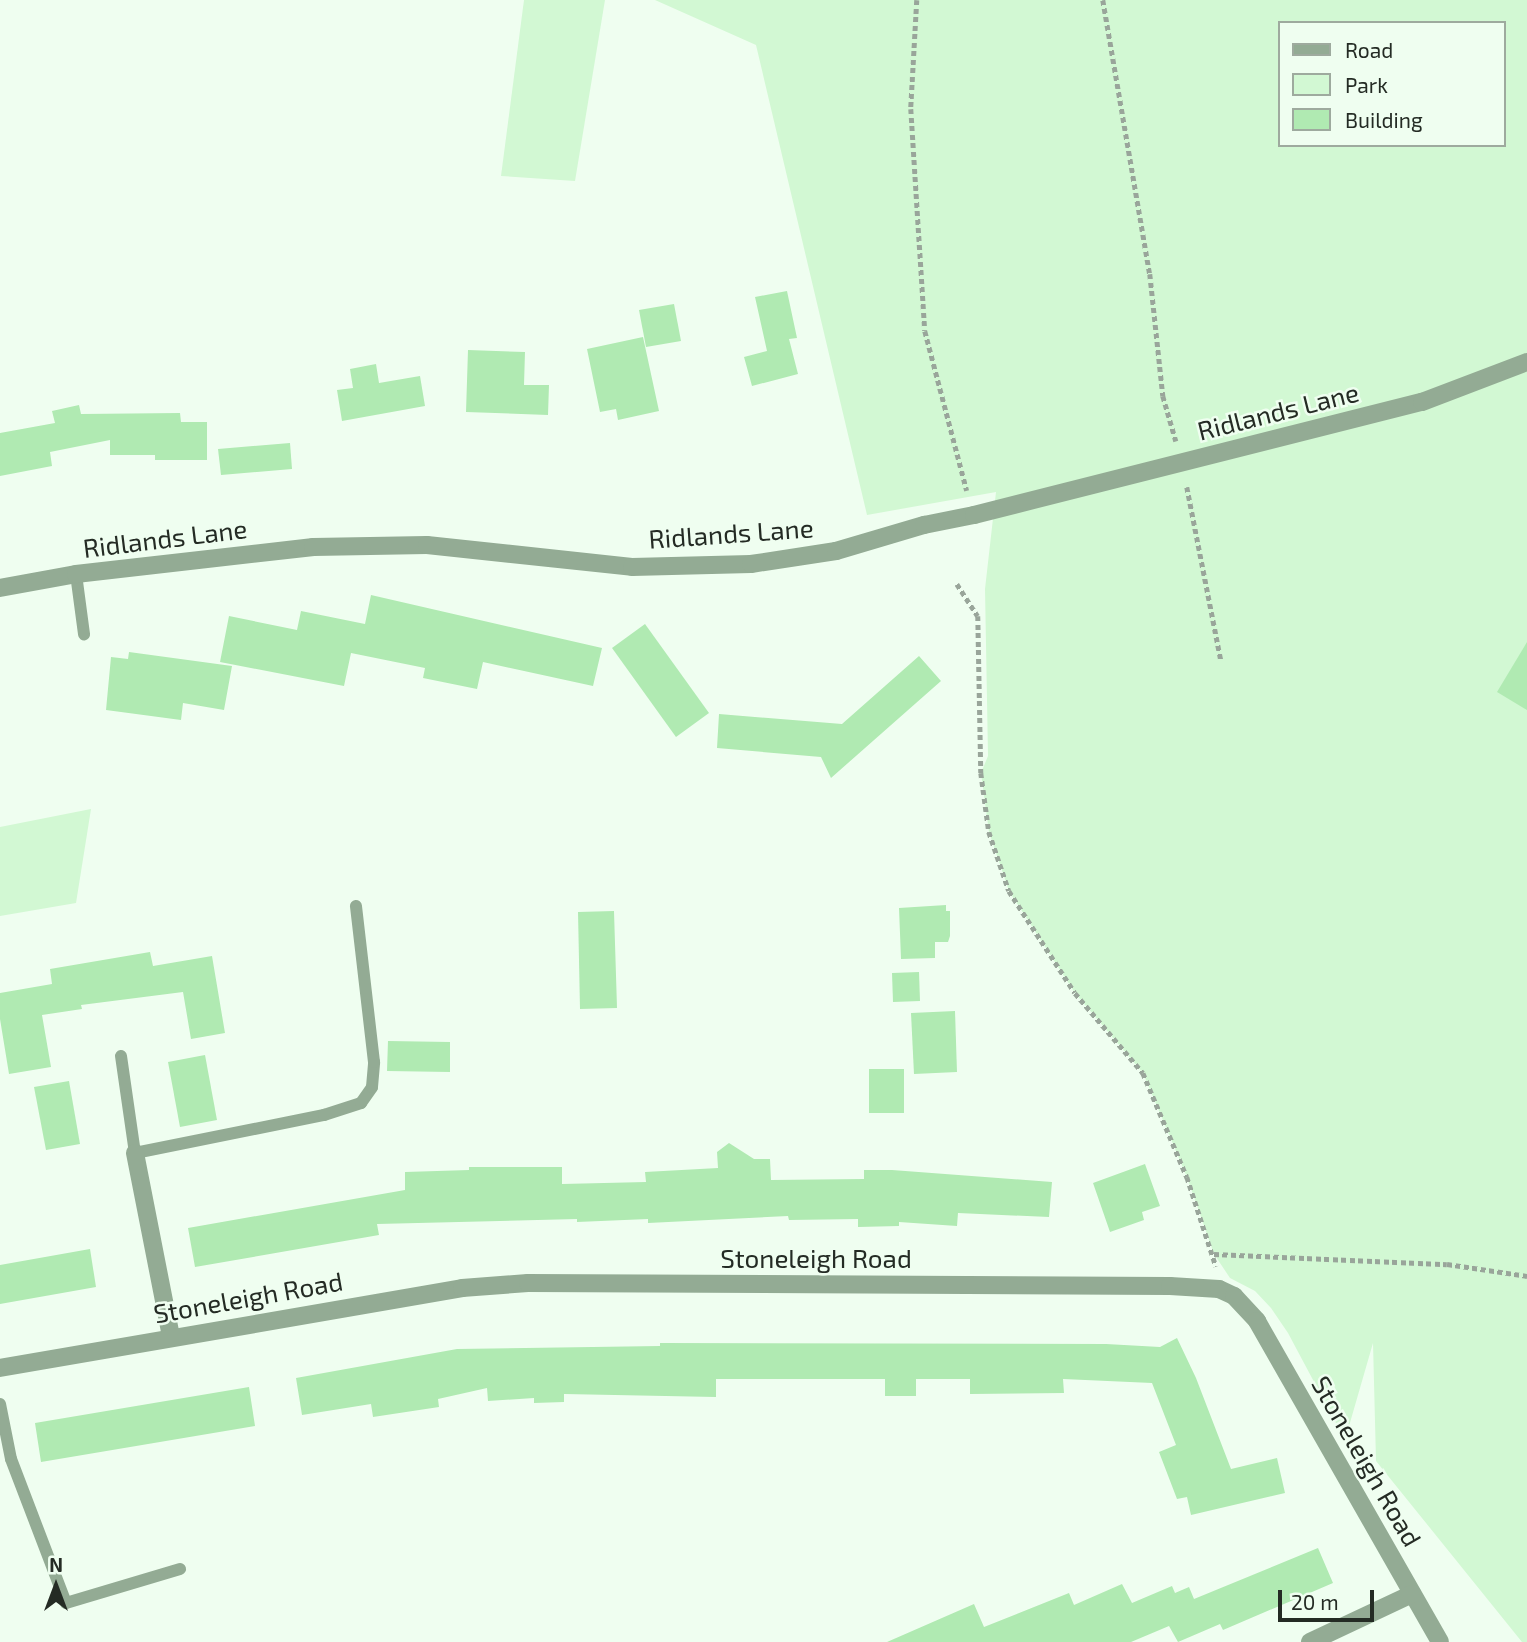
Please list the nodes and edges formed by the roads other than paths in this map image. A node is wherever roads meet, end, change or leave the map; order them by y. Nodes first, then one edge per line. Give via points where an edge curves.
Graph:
1 (1527, 362) edge
2 (76, 574) junction
3 (0, 588) edge
4 (84, 634) dead end
5 (356, 906) dead end
6 (121, 1056) dead end
7 (135, 1153) junction
8 (171, 1337) junction
9 (0, 1368) edge
10 (0, 1404) edge
11 (180, 1569) dead end
12 (1412, 1594) junction
13 (1310, 1642) edge
14 (1440, 1642) edge

1 - 2 street, Ridlands Lane via 1423,402 924,525 836,551 751,564 632,567 401,545 313,547
2 - 3 street, Ridlands Lane
2 - 4 lane
5 - 7 lane via 374,1062 372,1087 361,1103 324,1115
6 - 7 lane
7 - 8 street
8 - 9 street, Stoneleigh Road
8 - 12 street, Stoneleigh Road via 462,1288 528,1283 1219,1289 1234,1296 1257,1321
10 - 11 lane via 11,1459 66,1603
12 - 13 street
12 - 14 street, Stoneleigh Road

